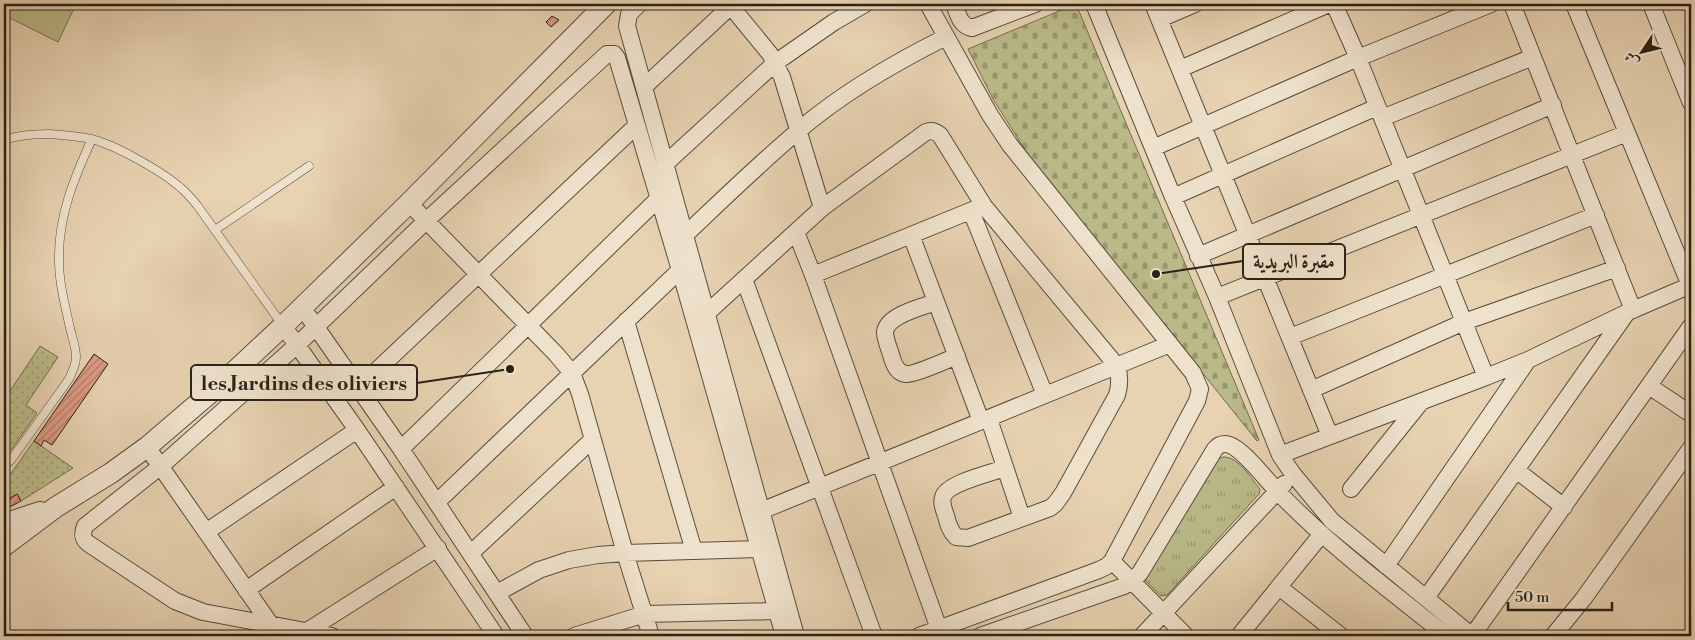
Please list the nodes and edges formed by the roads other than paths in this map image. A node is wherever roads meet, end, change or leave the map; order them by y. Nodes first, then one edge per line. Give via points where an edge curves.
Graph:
1 (606, 4) edge
2 (639, 4) edge
3 (731, 4) edge
4 (865, 4) edge
5 (928, 4) edge
6 (954, 4) edge
7 (1035, 4) edge
8 (1094, 4) edge
9 (1153, 4) edge
10 (1196, 4) edge
11 (1329, 4) edge
12 (1334, 4) edge
13 (1491, 4) edge
14 (1512, 4) edge
15 (1574, 4) edge
16 (1651, 4) edge
17 (1160, 20) junction
18 (946, 37) junction
19 (1533, 57) junction
20 (1358, 58) junction
21 (775, 63) junction
22 (1180, 69) junction
23 (644, 86) junction
24 (1691, 103) edge
25 (1552, 105) junction
26 (1380, 112) junction
27 (1203, 125) junction
28 (636, 126) junction
29 (798, 130) junction
30 (1627, 133) junction
31 (92, 139) junction
32 (4, 140) edge
33 (1153, 148) junction
34 (1572, 155) junction
35 (665, 164) junction
36 (309, 166) dead end
37 (1402, 169) junction
38 (1223, 174) junction
39 (1173, 197) junction
40 (658, 199) junction
41 (409, 203) junction
42 (822, 208) junction
43 (978, 208) junction
44 (1421, 215) junction
45 (1596, 215) junction
46 (427, 220) junction
47 (215, 230) junction
48 (796, 232) junction
49 (685, 235) junction
50 (911, 235) junction
51 (1248, 235) junction
52 (1198, 256) junction
53 (1617, 268) junction
54 (680, 270) junction
55 (479, 275) junction
56 (813, 275) junction
57 (1445, 276) junction
58 (1265, 277) junction
59 (744, 279) junction
60 (1691, 286) edge
61 (1217, 297) junction
62 (936, 302) junction
63 (301, 307) junction
64 (1631, 311) junction
65 (706, 313) junction
66 (626, 321) junction
67 (1464, 322) junction
68 (283, 326) junction
69 (316, 326) junction
70 (527, 326) junction
71 (1691, 326) edge
72 (1290, 337) junction
73 (1170, 344) junction
74 (297, 345) junction
75 (957, 356) junction
76 (1528, 360) junction
77 (1117, 366) junction
78 (572, 373) junction
79 (1486, 377) junction
80 (1649, 386) junction
81 (358, 388) junction
82 (1311, 390) junction
83 (1046, 395) junction
84 (1420, 402) junction
85 (1691, 414) edge
86 (985, 420) junction
87 (357, 430) junction
88 (1330, 436) junction
89 (592, 440) junction
90 (147, 447) junction
91 (1691, 448) edge
92 (401, 449) junction
93 (1280, 454) junction
94 (880, 463) junction
95 (4, 466) edge
96 (161, 466) junction
97 (1005, 468) junction
98 (1516, 470) junction
99 (1293, 474) junction
100 (396, 487) junction
101 (820, 488) junction
102 (1351, 489) dead end
103 (1278, 492) junction
104 (436, 502) junction
105 (56, 507) junction
106 (1564, 507) junction
107 (761, 511) junction
108 (1022, 518) junction
109 (4, 524) edge
110 (206, 532) junction
111 (1322, 535) junction
112 (4, 546) edge
113 (438, 548) junction
114 (759, 549) junction
115 (694, 551) junction
116 (471, 553) junction
117 (625, 553) junction
118 (1112, 561) junction
119 (1386, 566) junction
120 (1132, 582) junction
121 (1279, 587) junction
122 (246, 590) junction
123 (497, 593) junction
124 (1426, 598) junction
125 (777, 611) junction
126 (645, 614) junction
127 (1162, 614) junction
128 (271, 625) junction
129 (939, 629) junction
130 (307, 631) junction
131 (1004, 633) edge
132 (1453, 633) edge
133 (1335, 635) edge
134 (332, 636) edge
135 (496, 636) edge
136 (525, 636) edge
137 (574, 636) edge
138 (651, 636) edge
139 (784, 636) edge
140 (796, 636) edge
141 (874, 636) edge
142 (919, 636) edge
143 (980, 636) edge
144 (1142, 636) edge
145 (1186, 636) edge
146 (1239, 636) edge
147 (1553, 636) edge

1 - 41 street
2 - 23 street via 629,14 627,26
3 - 21 street
3 - 23 street
4 - 21 street
5 - 18 street
6 - 7 street via 962,24 972,28
8 - 33 street
9 - 17 street
10 - 17 street
11 - 22 street
12 - 20 street
13 - 20 street
14 - 19 street
15 - 30 street
16 - 24 street
17 - 22 street
18 - 29 street via 870,79
18 - 73 street via 1010,145
19 - 25 street
19 - 26 street
20 - 26 street
20 - 27 street
21 - 29 street via 785,84
21 - 35 street
22 - 27 street
23 - 35 street
25 - 34 street
25 - 37 street
26 - 37 street
26 - 38 street
27 - 33 street
27 - 38 street
28 - 40 street
28 - 46 street via 617,58 609,53
28 - 55 street
29 - 42 street
29 - 49 street
30 - 34 street
30 - 60 street
31 - 32 lane via 36,134
31 - 47 lane via 112,146 182,188
31 - 95 lane via 74,179 60,230 58,260 75,348 74,369
33 - 39 street
34 - 44 street
34 - 45 street
35 - 49 street
36 - 47 lane
37 - 44 street
37 - 51 street
38 - 39 street
38 - 51 street
39 - 52 street
40 - 54 street
40 - 70 street
41 - 46 street
41 - 63 street
42 - 43 street via 929,130 940,135
42 - 48 street
43 - 50 street
43 - 77 street
43 - 83 street
44 - 57 street
44 - 58 street
45 - 53 street
45 - 57 street
46 - 55 street
46 - 69 street
47 - 68 lane
48 - 56 street
48 - 59 street
49 - 65 street
50 - 56 street
50 - 62 street
51 - 52 street
51 - 58 street
52 - 61 street
53 - 64 street
53 - 67 street
54 - 66 street
54 - 114 street
55 - 70 street
55 - 81 street
56 - 94 street
57 - 67 street
57 - 72 street
58 - 61 street
58 - 72 street
59 - 65 street
59 - 101 street
60 - 64 street
61 - 93 street
62 - 75 street
62 - 75 street via 894,318 887,324 885,334 894,364 899,372 911,374
63 - 68 street
63 - 69 street
64 - 76 street
64 - 98 street
65 - 107 street
66 - 78 street
66 - 115 street
67 - 79 street
67 - 82 street
68 - 74 street
68 - 90 street
69 - 74 street
69 - 81 street
70 - 78 street
70 - 92 street
71 - 80 street
72 - 82 street
73 - 77 street
73 - 118 street via 1196,378 1199,395
74 - 87 street
74 - 96 street
75 - 86 street
76 - 79 street
76 - 119 street
77 - 83 street
77 - 108 street via 1120,384 1117,395 1060,499 1050,508
78 - 89 street
78 - 104 street
79 - 84 street
80 - 85 street
80 - 106 street
81 - 92 street
82 - 88 street
83 - 86 street
84 - 88 street
84 - 102 street
86 - 94 street
86 - 97 street
87 - 100 street
87 - 110 street
88 - 93 street
89 - 116 street
89 - 117 street
90 - 96 street
90 - 105 street
91 - 147 street via 1584,598
92 - 104 street
93 - 99 street
94 - 101 street
94 - 129 street
96 - 110 street
96 - 128 street via 85,526 85,541 175,601 203,612
97 - 108 street
97 - 108 street via 945,492 942,502 950,528 956,537 964,539
98 - 106 street
98 - 124 street
99 - 103 street
99 - 119 street via 1332,521
100 - 113 street
100 - 122 street
101 - 107 street
101 - 141 street
103 - 111 street
103 - 120 street via 1235,448 1226,444 1218,446
103 - 127 street
104 - 116 street
105 - 109 street
105 - 112 street
106 - 132 street via 1472,636
107 - 140 street
110 - 122 street
111 - 121 street
111 - 132 street
113 - 130 street
113 - 135 street
114 - 115 street
114 - 125 street
115 - 117 street
116 - 123 street
117 - 123 street via 569,560 539,570
117 - 126 street
118 - 120 street
118 - 129 street via 1103,569
119 - 124 street
120 - 127 street
120 - 131 street
121 - 133 street
121 - 146 street
122 - 128 street
123 - 136 street
124 - 132 street
125 - 126 street
125 - 139 street
126 - 137 street
126 - 138 street
127 - 144 street
127 - 145 street
128 - 130 street
129 - 142 street
130 - 134 street
131 - 143 street

